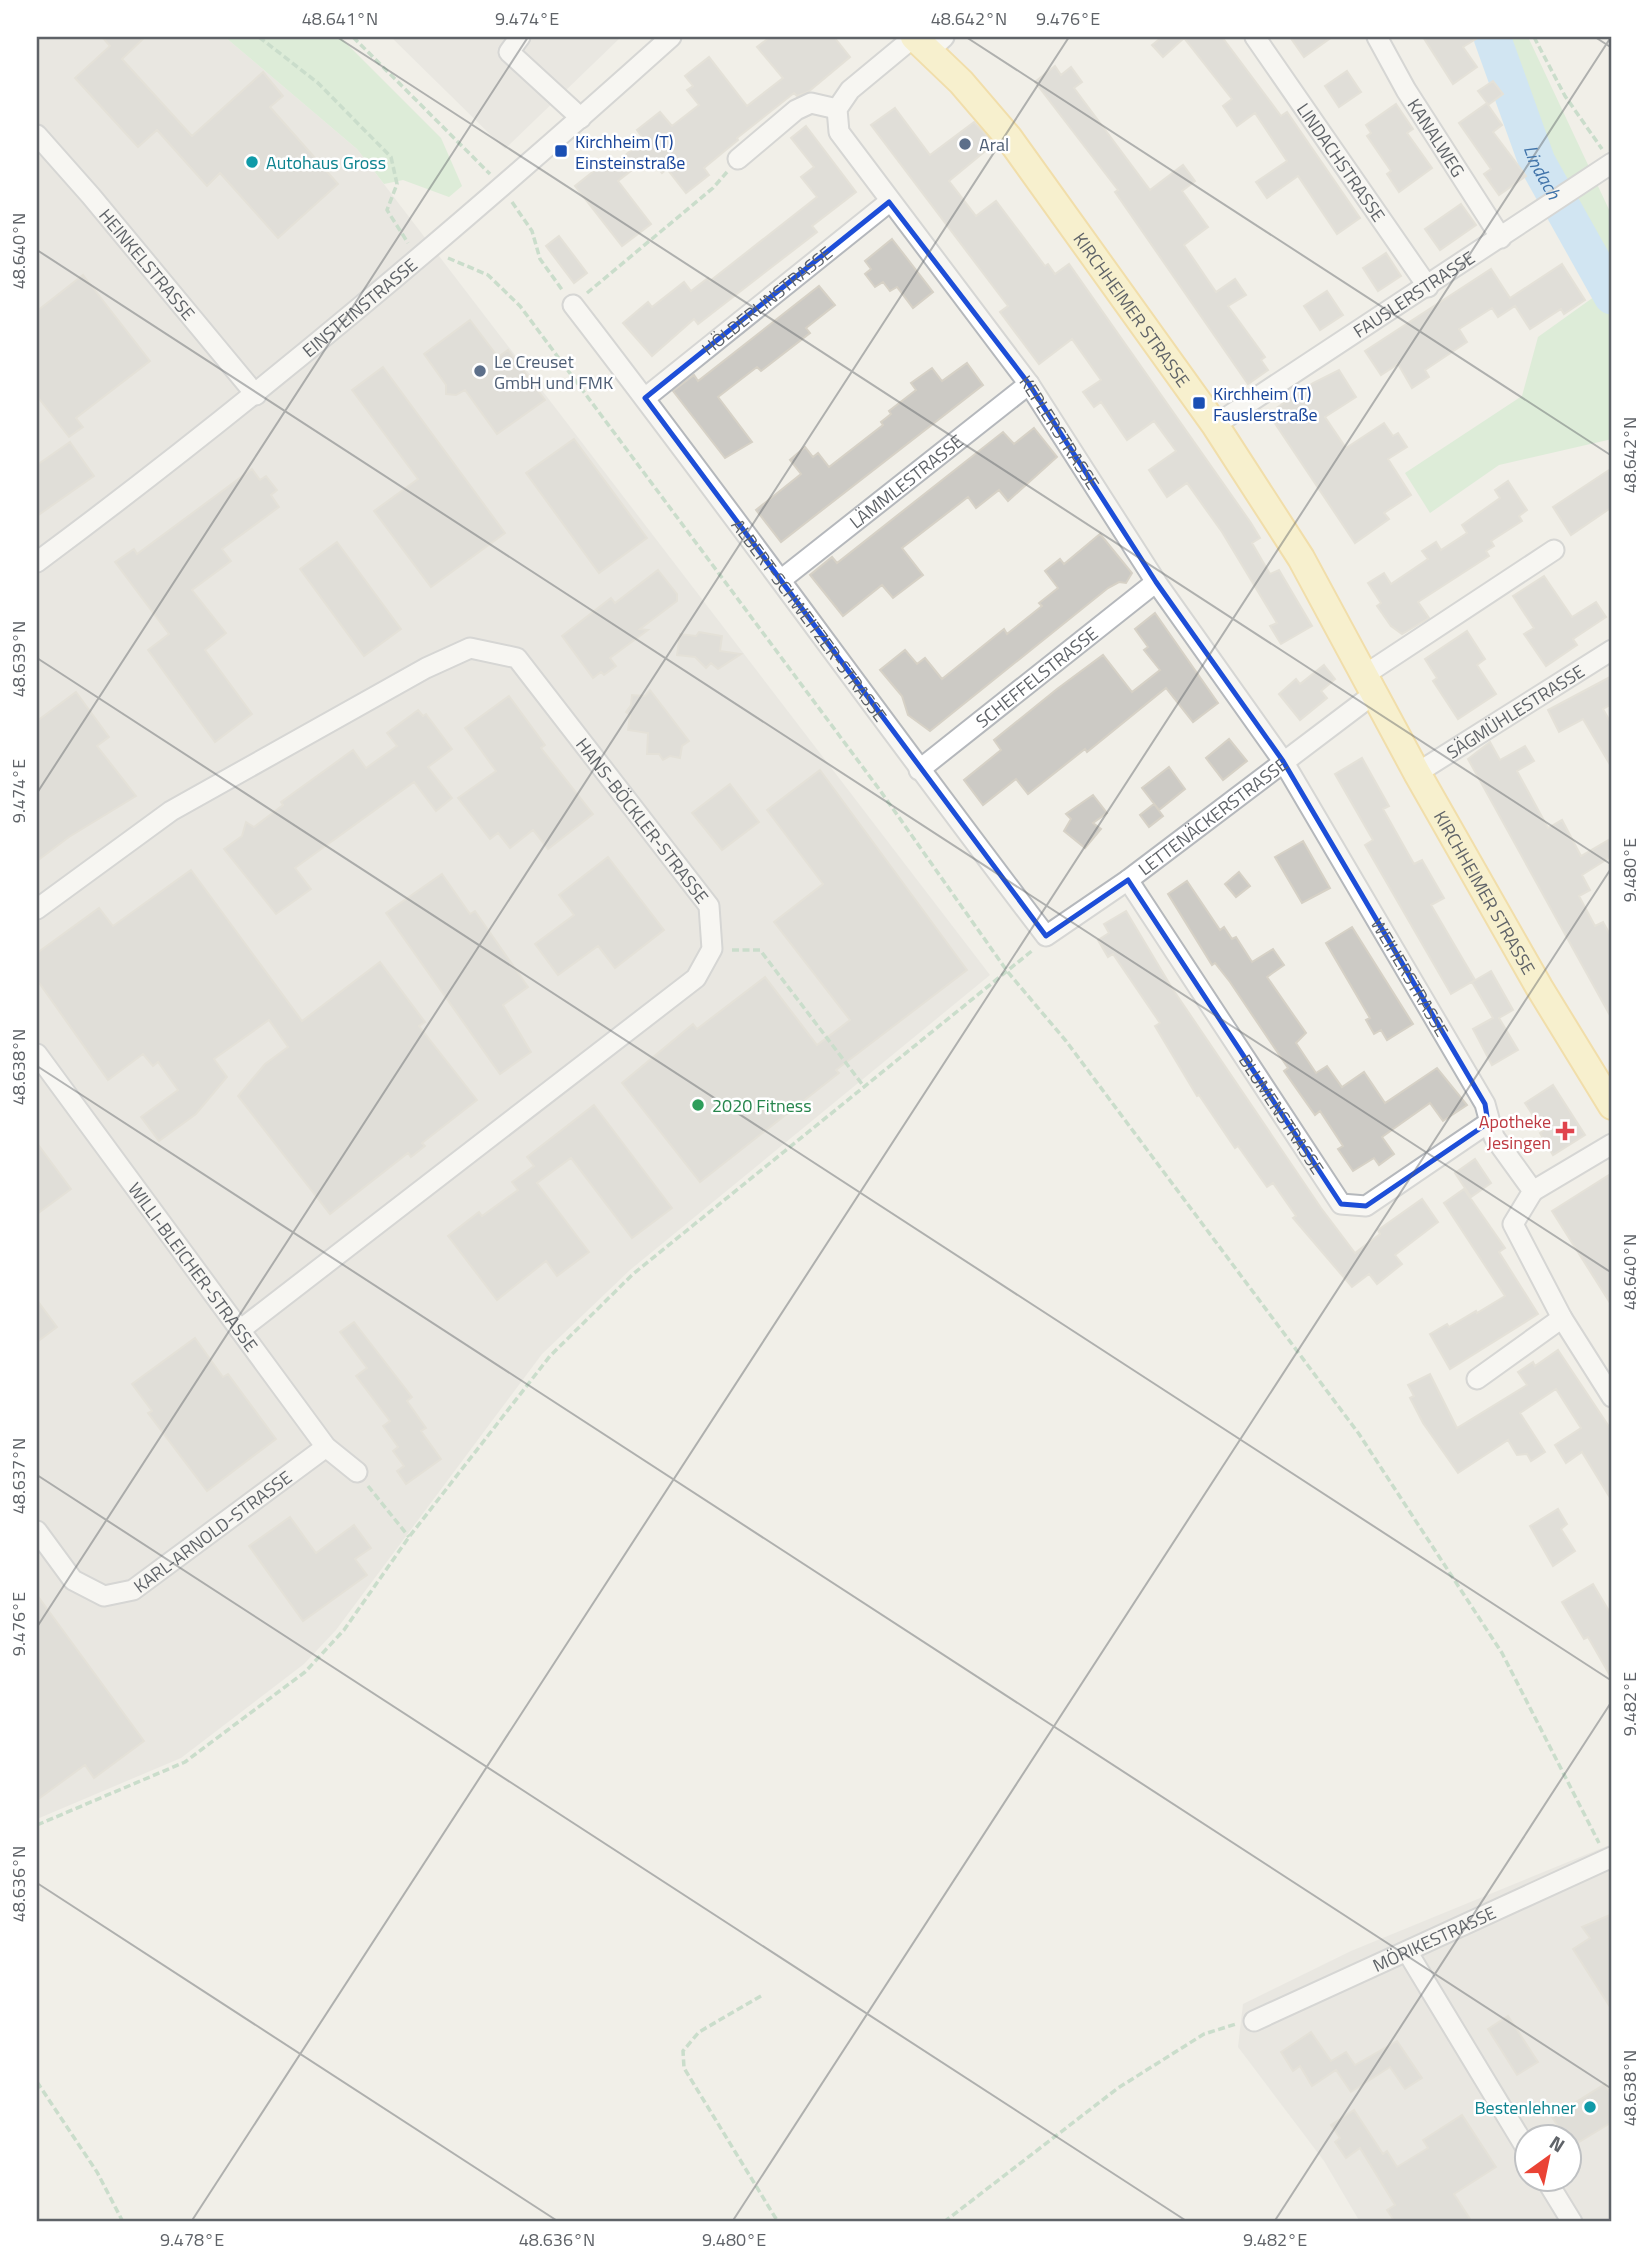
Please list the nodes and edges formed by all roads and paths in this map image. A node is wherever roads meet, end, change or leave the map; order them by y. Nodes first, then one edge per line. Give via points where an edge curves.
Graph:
1 (259, 37) edge
2 (353, 37) edge
3 (520, 37) edge
4 (671, 37) edge
5 (1255, 37) edge
6 (1377, 37) edge
7 (1534, 37) edge
8 (925, 40) edge
9 (837, 109) junction
10 (581, 118) junction
11 (37, 135) edge
12 (738, 159) joint
13 (1612, 163) edge
14 (502, 189) junction
15 (889, 202) junction
16 (1501, 238) junction
17 (433, 248) junction
18 (1428, 288) junction
19 (573, 305) junction
20 (1030, 384) junction
21 (256, 395) junction
22 (645, 398) junction
23 (1215, 425) junction
24 (1554, 550) dead end
25 (37, 562) edge
26 (782, 579) junction
27 (1156, 582) junction
28 (1612, 650) edge
29 (1371, 683) junction
30 (1283, 761) junction
31 (919, 770) junction
32 (1416, 773) junction
33 (1128, 880) junction
34 (37, 909) edge
35 (1046, 936) junction
36 (712, 949) junction
37 (1007, 971) junction
38 (37, 1054) edge
39 (865, 1088) junction
40 (1612, 1105) edge
41 (1489, 1123) junction
42 (1612, 1144) edge
43 (1533, 1191) junction
44 (1562, 1318) junction
45 (240, 1330) junction
46 (1477, 1380) dead end
47 (1612, 1397) edge
48 (326, 1447) junction
49 (357, 1472) joint
50 (37, 1531) edge
51 (408, 1537) junction
52 (37, 1825) edge
53 (1610, 1859) edge
54 (1408, 1953) junction
55 (761, 1996) dead end
56 (1254, 2021) joint
57 (37, 2082) edge
58 (1512, 2123) edge
59 (1553, 2192) edge
60 (123, 2222) edge
61 (778, 2222) edge
62 (944, 2222) edge
63 (1572, 2222) edge

1 - 17 path via 318,83 391,157 397,184 387,210 407,243
2 - 14 path
3 - 10 street via 509,52
4 - 10 street, EINSTEINSTRASSE
5 - 18 street, LINDACHSTRASSE
6 - 16 street, KANALWEG
7 - 13 path via 1565,96
8 - 9 street via 850,90
8 - 23 main road, KIRCHHEIMER STRASSE via 1009,138
9 - 12 street via 811,103 796,110
9 - 15 street, KEPLERSTRASSE via 839,132
10 - 14 street, EINSTEINSTRASSE
11 - 21 street, HEINKELSTRASSE
12 - 19 path via 713,188
13 - 16 street, FAUSLERSTRASSE
14 - 17 street, EINSTEINSTRASSE
14 - 19 path via 532,231 540,259
15 - 20 street, KEPLERSTRASSE
15 - 22 street, HÖLDERLINSTRASSE
16 - 18 street, FAUSLERSTRASSE
17 - 21 street, EINSTEINSTRASSE
17 - 37 path via 457,264 488,275 520,306 879,789
18 - 23 street, FAUSLERSTRASSE
19 - 22 street, ALBERT-SCHWEITZER-STRASSE
20 - 26 street, LÄMMLESTRASSE
20 - 27 street, KEPLERSTRASSE
21 - 25 street, EINSTEINSTRASSE
22 - 26 street, ALBERT-SCHWEITZER-STRASSE
23 - 29 main road, KIRCHHEIMER STRASSE via 1301,558
24 - 29 street
26 - 31 street, ALBERT-SCHWEITZER-STRASSE
27 - 30 street, KEPLERSTRASSE
27 - 31 street, SCHEFFELSTRASSE
28 - 32 street, SÄGMÜHLESTRASSE
29 - 30 street, LETTENÄCKERSTRASSE
29 - 32 main road, KIRCHHEIMER STRASSE
30 - 33 street, LETTENÄCKERSTRASSE
30 - 41 street, WEIHERSTRASSE via 1485,1104
31 - 35 street, ALBERT-SCHWEITZER-STRASSE
32 - 40 main road, KIRCHHEIMER STRASSE
33 - 35 street, LETTENÄCKERSTRASSE
33 - 41 street, BLUMENSTRASSE via 1341,1205 1366,1206
34 - 36 street, HANS-BÖCKLER-STRASSE via 171,811 426,668 470,648 517,658 709,906
35 - 37 path
36 - 39 path via 760,950
36 - 45 street via 696,978
37 - 39 path
37 - 53 path via 1074,1051 1359,1434 1502,1653
38 - 45 street, WILLI-BLEICHER-STRASSE
39 - 51 path via 633,1274 550,1356
41 - 43 street, WEIHERSTRASSE via 1493,1137
42 - 43 street
43 - 44 street via 1513,1224
44 - 46 street
44 - 47 street
45 - 48 street, WILLI-BLEICHER-STRASSE
48 - 49 street, WILLI-BLEICHER-STRASSE
48 - 50 street, KARL-ARNOLD-STRASSE via 133,1590 104,1596 73,1580
49 - 51 path
51 - 52 path via 344,1630 305,1672 247,1718 185,1762
53 - 54 street, MÖRIKESTRASSE
54 - 56 street, MÖRIKESTRASSE
54 - 58 street
55 - 61 path via 699,2032 683,2051 684,2068
56 - 62 path via 1204,2034 1118,2088
57 - 60 path via 97,2172
59 - 63 street

